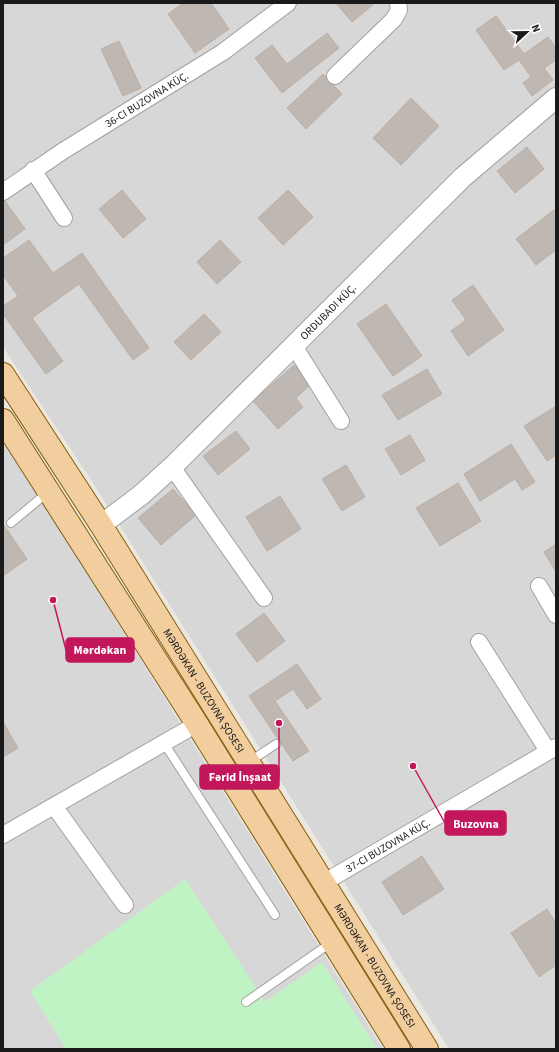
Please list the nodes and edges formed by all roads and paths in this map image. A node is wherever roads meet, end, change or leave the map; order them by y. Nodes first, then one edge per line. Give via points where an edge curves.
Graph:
1 (288, 3) edge
2 (398, 3) edge
3 (335, 76) dead end
4 (556, 98) edge
5 (33, 170) junction
6 (3, 192) edge
7 (64, 218) dead end
8 (294, 346) junction
9 (3, 374) edge
10 (341, 422) dead end
11 (6, 430) edge
12 (172, 467) junction
13 (48, 491) junction
14 (11, 523) dead end
15 (101, 525) junction
16 (539, 586) dead end
17 (264, 598) dead end
18 (556, 615) edge
19 (478, 642) dead end
20 (197, 724) junction
21 (164, 743) junction
22 (276, 744) dead end
23 (552, 749) edge
24 (248, 762) junction
25 (54, 806) junction
26 (3, 835) edge
27 (323, 883) junction
28 (125, 905) dead end
29 (275, 915) dead end
30 (332, 942) junction
31 (246, 1002) dead end
32 (399, 1049) edge
33 (427, 1049) edge

1 - 5 street via 223,52
2 - 3 street via 399,10 394,19
4 - 8 street, ORDUBADI KÜÇ. via 463,177
5 - 6 street
5 - 7 street
8 - 10 street
8 - 12 street, ORDUBADI KÜÇ.
9 - 15 main road, MƏRDƏKAN - BUZOVNA ŞOSESI
11 - 13 main road
12 - 15 street, ORDUBADI KÜÇ.
12 - 17 street
13 - 14 lane
13 - 20 main road
15 - 24 main road, MƏRDƏKAN - BUZOVNA ŞOSESI
16 - 18 street
19 - 23 street
20 - 21 street
20 - 30 main road
21 - 25 street
21 - 29 lane
22 - 24 lane
23 - 27 street, 37-CI BUZOVNA KÜÇ.
24 - 27 main road, MƏRDƏKAN - BUZOVNA ŞOSESI
25 - 26 street
25 - 28 street
27 - 33 main road, MƏRDƏKAN - BUZOVNA ŞOSESI
30 - 31 lane
30 - 32 main road

